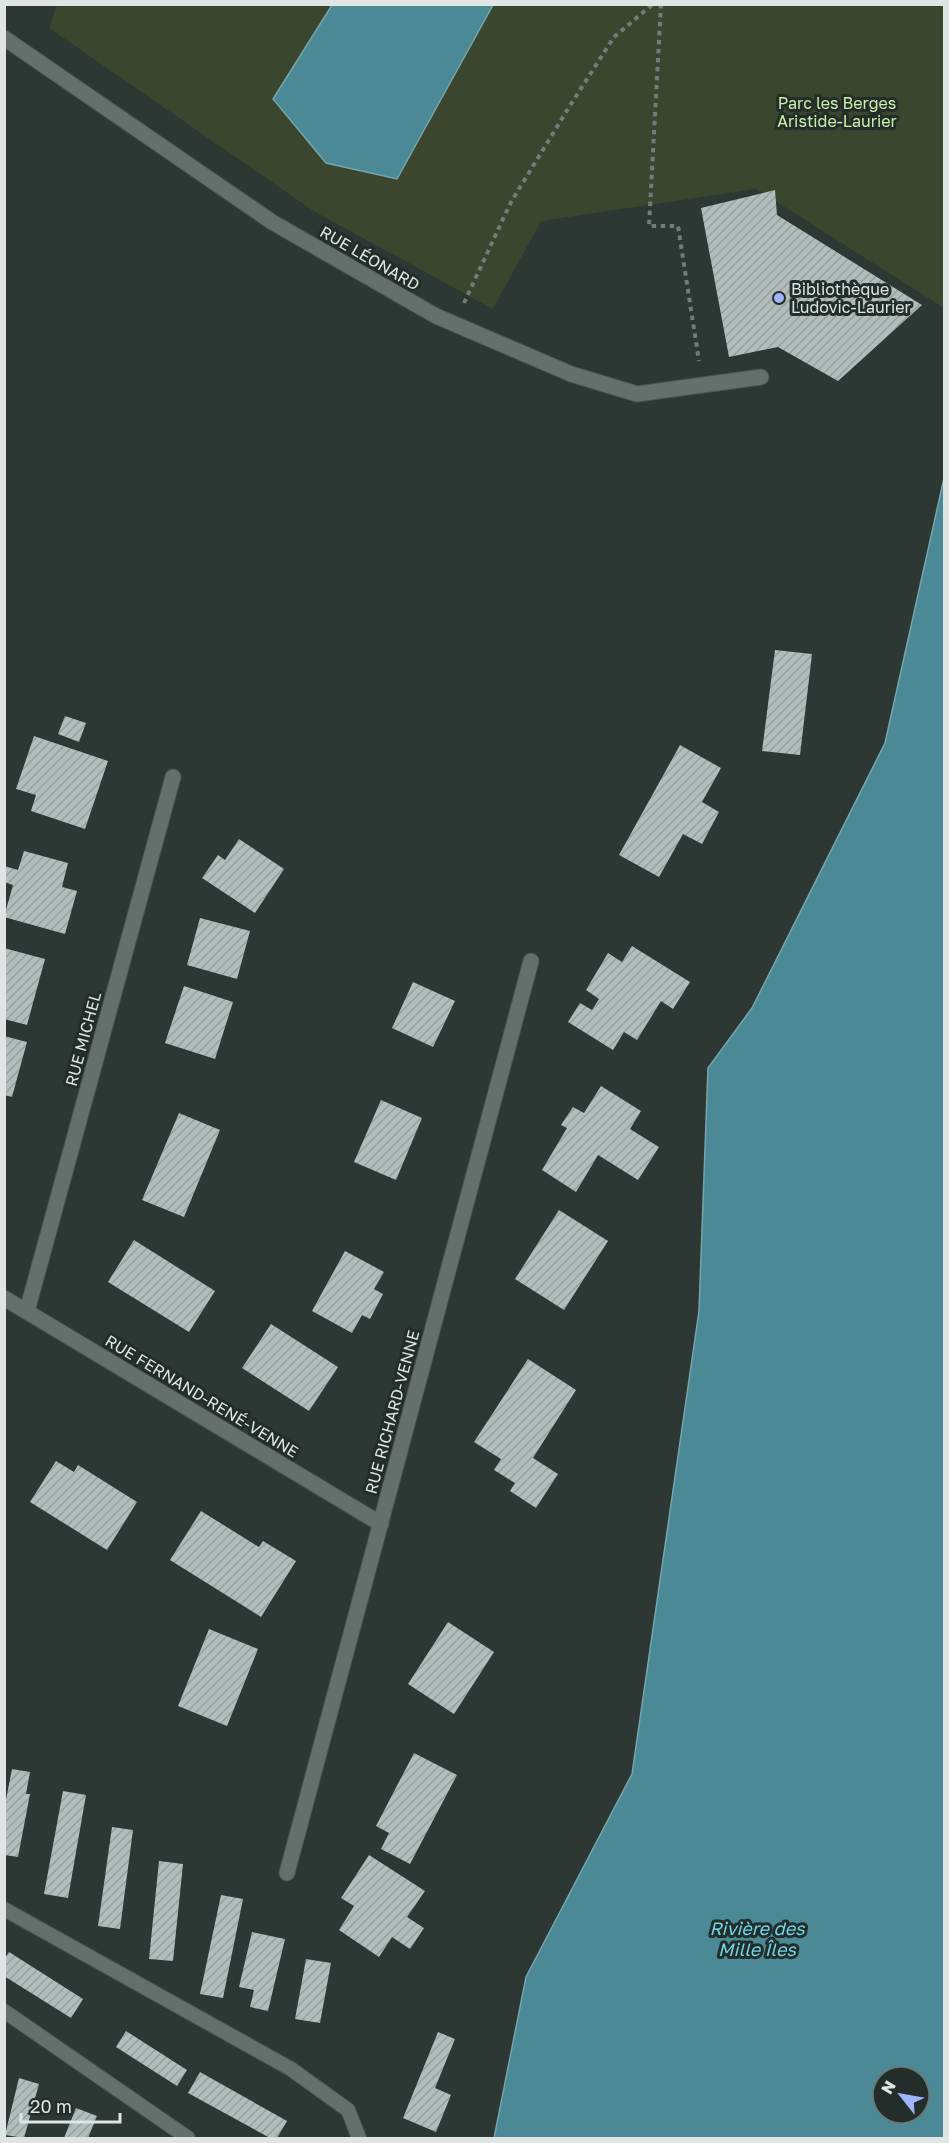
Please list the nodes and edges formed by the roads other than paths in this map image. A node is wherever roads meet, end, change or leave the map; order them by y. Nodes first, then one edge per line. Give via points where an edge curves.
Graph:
1 (4, 38) edge
2 (761, 377) dead end
3 (173, 777) dead end
4 (531, 961) dead end
5 (4, 1298) edge
6 (27, 1311) junction
7 (381, 1524) junction
8 (287, 1873) dead end
9 (4, 1909) edge
10 (4, 2011) edge
11 (188, 2139) edge
12 (359, 2139) edge

1 - 2 street, RUE LÉONARD via 272,222 436,316 571,374 637,394
3 - 6 street, RUE MICHEL
4 - 7 street, RUE RICHARD-VENNE
5 - 6 street, RUE FERNAND-RENÉ-VENNE
6 - 7 street, RUE FERNAND-RENÉ-VENNE
7 - 8 street, RUE RICHARD-VENNE
9 - 12 lane via 291,2069 348,2110
10 - 11 lane

